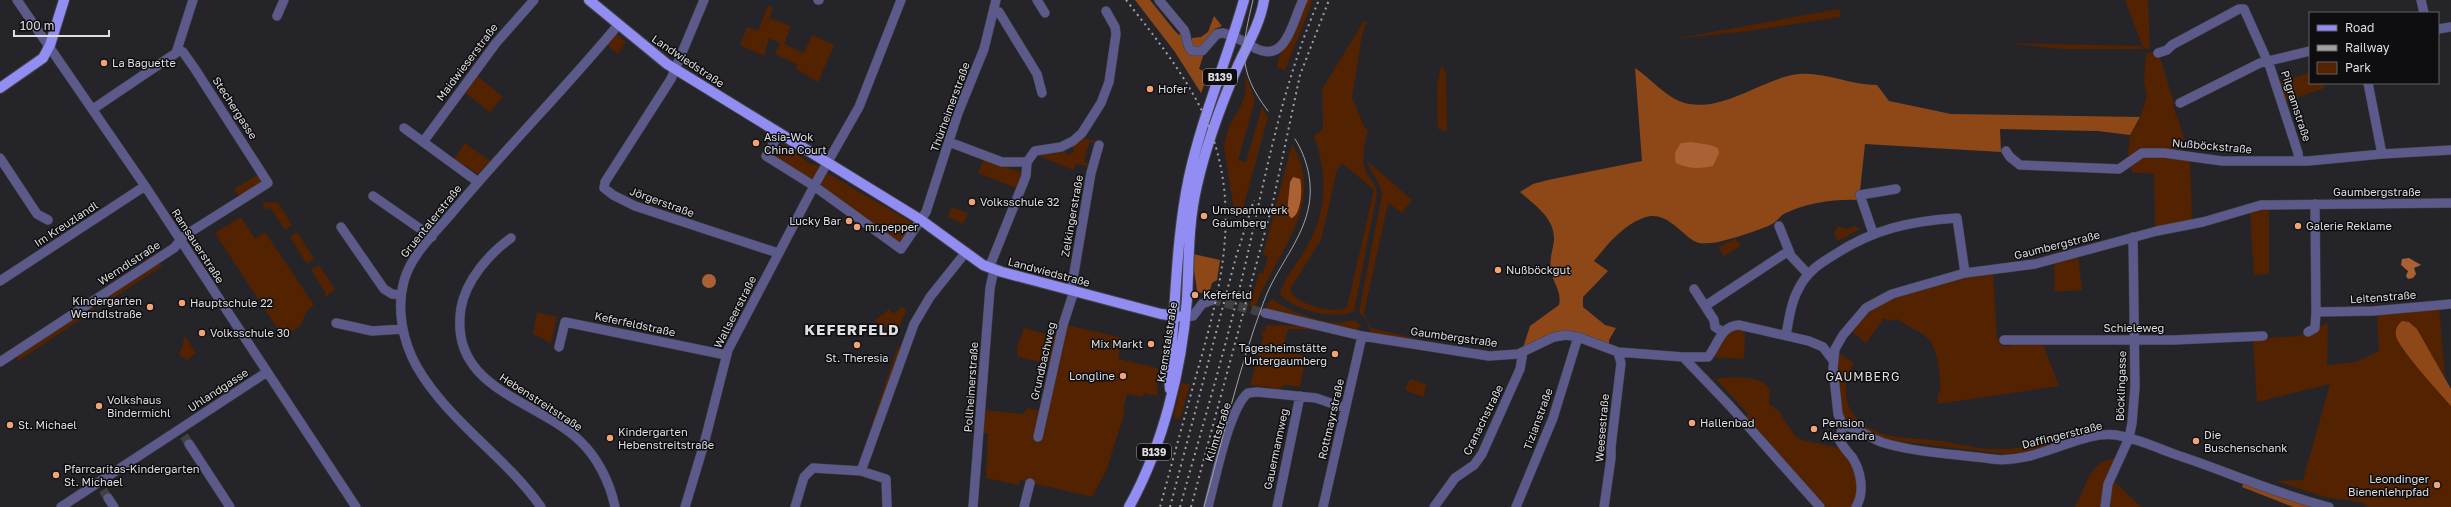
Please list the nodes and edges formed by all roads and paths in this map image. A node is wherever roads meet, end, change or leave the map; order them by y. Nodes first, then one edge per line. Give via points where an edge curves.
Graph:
1 (17, 0) edge
2 (64, 0) edge
3 (193, 0) edge
4 (284, 0) edge
5 (534, 0) edge
6 (589, 0) edge
7 (704, 0) edge
8 (901, 0) edge
9 (996, 0) edge
10 (1037, 0) edge
11 (1159, 0) edge
12 (1244, 0) edge
13 (1264, 0) edge
14 (1304, 0) edge
15 (2421, 0) edge
16 (994, 11) junction
17 (1106, 11) dead end
18 (2424, 12) edge
19 (1045, 13) dead end
20 (277, 16) dead end
21 (618, 25) junction
22 (2451, 27) edge
23 (2439, 29) edge
24 (1233, 37) junction
25 (1248, 44) junction
26 (50, 45) junction
27 (178, 49) junction
28 (2309, 51) edge
29 (2158, 53) dead end
30 (2267, 60) junction
31 (675, 70) junction
32 (2368, 84) edge
33 (0, 88) edge
34 (1042, 93) dead end
35 (2180, 104) dead end
36 (93, 108) junction
37 (404, 128) dead end
38 (779, 134) junction
39 (423, 142) junction
40 (949, 142) junction
41 (1099, 145) dead end
42 (2451, 150) edge
43 (2006, 151) dead end
44 (2382, 154) junction
45 (0, 158) edge
46 (2299, 161) junction
47 (1027, 162) junction
48 (827, 163) junction
49 (478, 182) junction
50 (268, 183) joint
51 (145, 186) junction
52 (814, 186) junction
53 (1896, 189) dead end
54 (373, 196) dead end
55 (2451, 202) edge
56 (2315, 204) junction
57 (48, 220) dead end
58 (921, 220) junction
59 (1779, 226) dead end
60 (341, 227) dead end
61 (1873, 233) junction
62 (432, 237) junction
63 (511, 238) dead end
64 (2133, 238) junction
65 (180, 240) junction
66 (966, 252) junction
67 (778, 254) junction
68 (1784, 254) dead end
69 (992, 269) junction
70 (1966, 273) junction
71 (1808, 274) junction
72 (0, 281) edge
73 (1694, 289) dead end
74 (1073, 291) junction
75 (401, 295) junction
76 (1212, 300) dead end
77 (2451, 304) edge
78 (1705, 306) junction
79 (2316, 312) junction
80 (1265, 313) tunnel mouth
81 (1179, 317) junction
82 (336, 323) dead end
83 (402, 328) junction
84 (1723, 332) junction
85 (2308, 332) dead end
86 (1786, 335) junction
87 (1362, 336) junction
88 (2263, 336) dead end
89 (1578, 337) junction
90 (2004, 340) dead end
91 (2134, 341) junction
92 (1837, 344) junction
93 (559, 347) dead end
94 (1823, 347) junction
95 (1522, 352) junction
96 (1618, 352) junction
97 (726, 355) junction
98 (1708, 357) junction
99 (1682, 358) junction
100 (1832, 359) junction
101 (0, 362) edge
102 (267, 372) junction
103 (1701, 374) junction
104 (1300, 396) junction
105 (1345, 408) junction
106 (1843, 426) junction
107 (184, 437) junction
108 (1038, 437) dead end
109 (2129, 438) junction
110 (861, 471) junction
111 (1030, 483) dead end
112 (103, 490) junction
113 (976, 506) edge
114 (61, 507) edge
115 (114, 507) edge
116 (230, 507) edge
117 (356, 507) edge
118 (541, 507) edge
119 (615, 507) edge
120 (686, 507) edge
121 (795, 507) edge
122 (887, 507) edge
123 (1024, 507) edge
124 (1129, 507) edge
125 (1208, 507) edge
126 (1277, 507) edge
127 (1323, 507) edge
128 (1434, 507) edge
129 (1516, 507) edge
130 (1604, 507) edge
131 (1820, 507) edge
132 (1856, 507) edge
133 (2105, 507) edge
134 (2329, 507) edge

1 - 26 street, Ramsauerstraße
2 - 26 main road
3 - 27 street
4 - 20 street
5 - 39 street, Maidwieserstraße via 491,49
6 - 21 main road, Landwiedstraße
7 - 31 street
8 - 48 street, Wallseerstraße via 859,107
9 - 16 street, Thürheimerstraße
10 - 19 street
11 - 24 street via 1184,30 1192,51 1202,51 1220,33
12 - 24 main road, Kremstalstraße / B139
13 - 25 main road, Kremstalstraße / B139
14 - 25 street via 1280,48 1267,52
15 - 18 street
16 - 34 street via 999,12 1038,74
16 - 40 street, Thürheimerstraße via 984,49
17 - 47 street via 1116,27 1116,34 1109,82 1100,103 1077,138 1061,147 1035,151
21 - 31 main road, Landwiedstraße
21 - 49 street, Gruentalerstraße
22 - 23 street
24 - 25 street
24 - 81 main road, Kremstalstraße / B139 via 1199,138 1189,178 1180,236
25 - 81 main road, Kremstalstraße / B139 via 1207,147 1197,184
26 - 33 main road via 38,63
26 - 36 street, Ramsauerstraße
27 - 36 street via 173,56
27 - 50 street, Stechergasse via 195,69
28 - 30 street
29 - 30 street, Pilgramstraße via 2239,9 2244,9
30 - 35 street
30 - 46 street, Pilgramstraße
31 - 38 main road, Landwiedstraße
31 - 67 street, Jörgerstraße via 605,182 605,190 646,210
32 - 44 street
36 - 51 street, Ramsauerstraße
37 - 39 street
38 - 48 main road, Landwiedstraße
38 - 52 street via 766,156
39 - 49 street
40 - 47 street via 1002,162
40 - 58 street, Thürheimerstraße via 926,212
41 - 74 street, Zelkingerstraße via 1091,173
42 - 44 street, Nußböckstraße
43 - 46 street, Nußböckstraße via 2010,158 2020,165 2119,169 2142,153 2222,161
44 - 46 street, Nußböckstraße
45 - 57 street via 37,214
47 - 69 street, Pollheimerstraße via 1026,176
48 - 52 street, Wallseerstraße
48 - 58 main road, Landwiedstraße
49 - 62 street, Gruentalerstraße
50 - 65 street, Werndlstraße
51 - 65 street, Ramsauerstraße
51 - 72 street, Im Kreuzlandl
52 - 58 street via 901,249
52 - 67 street, Wallseerstraße
53 - 61 street via 1860,195
54 - 62 street
55 - 56 street, Gaumbergstraße
56 - 64 street, Gaumbergstraße via 2261,205
56 - 79 street
58 - 66 main road, Landwiedstraße
59 - 71 street via 1791,256
60 - 75 street via 384,289 392,294
61 - 70 street via 1920,221 1957,218
61 - 71 street via 1841,250
62 - 75 street, Gruentalerstraße via 411,264
63 - 119 street, Hebenstreitstraße via 498,247 467,288 460,312 464,347 478,370 496,388 558,424 581,442 602,471
64 - 70 street, Gaumbergstraße via 2034,264
64 - 91 street, Böcklingasse
65 - 101 street, Werndlstraße via 174,248
65 - 102 street, Ramsauerstraße
66 - 69 main road, Landwiedstraße
66 - 110 street via 930,297 912,328
67 - 97 street, Wallseerstraße
68 - 78 street
69 - 74 main road, Landwiedstraße
69 - 113 street, Pollheimerstraße
70 - 92 street, Gaumbergstraße via 1929,282 1878,300 1856,319
71 - 86 street via 1794,299
73 - 78 street
74 - 81 main road, Landwiedstraße
74 - 108 street, Grundbachweg
75 - 83 street, Gruentalerstraße
76 - 81 street via 1202,304 1193,316
77 - 79 street, Leitenstraße via 2373,311
78 - 84 street via 1715,322 1714,327
79 - 85 street via 2315,328
80 - 87 street, Gaumbergstraße
81 - 124 main road, Kremstalstraße / B139 via 1176,378 1159,438
82 - 83 street via 372,331
83 - 118 street, Gruentalerstraße via 412,358 433,390 461,422 515,475
84 - 86 street via 1739,325
84 - 98 street
86 - 94 street via 1809,340
87 - 95 street, Gaumbergstraße via 1489,356
87 - 105 street, Rottmayrstraße
88 - 91 street, Schieleweg
89 - 95 street, Gaumbergstraße via 1554,337
89 - 96 street, Gaumbergstraße
89 - 129 street, Tizianstraße via 1553,418
90 - 91 street, Schieleweg
91 - 109 street, Böcklingasse via 2134,410
92 - 94 street
92 - 100 street, Gaumbergstraße
93 - 97 street, Keferfeldstraße via 566,322
94 - 100 street
95 - 128 street, Cranachstraße via 1520,370 1482,454 1474,465 1455,478
96 - 99 street, Gaumbergstraße
96 - 130 street, Weesestraße via 1620,363 1610,447 1612,458
97 - 120 street, Wallseerstraße
98 - 99 street, Gaumbergstraße
98 - 103 street
99 - 103 street
100 - 106 street, Gaumbergstraße via 1838,414
102 - 107 street, Uhlandgasse
102 - 117 street, Ramsauerstraße
103 - 131 street
104 - 105 street, Klimtstraße via 1316,398
104 - 125 street, Klimtstraße via 1248,393 1235,412
104 - 126 street, Gauermannweg
105 - 127 street, Rottmayrstraße
106 - 109 street, Daffingerstraße via 1896,446 1996,460 2031,456 2104,435
106 - 132 street, Gaumbergstraße via 1839,439 1855,462 1860,478 1861,492
107 - 112 street, Uhlandgasse
107 - 116 street
109 - 133 street, Böcklingasse via 2108,484
109 - 134 street, Daffingerstraße via 2261,486
110 - 121 street via 813,468 804,477
110 - 122 street via 886,480
111 - 123 street
112 - 114 street, Uhlandgasse
112 - 115 street

